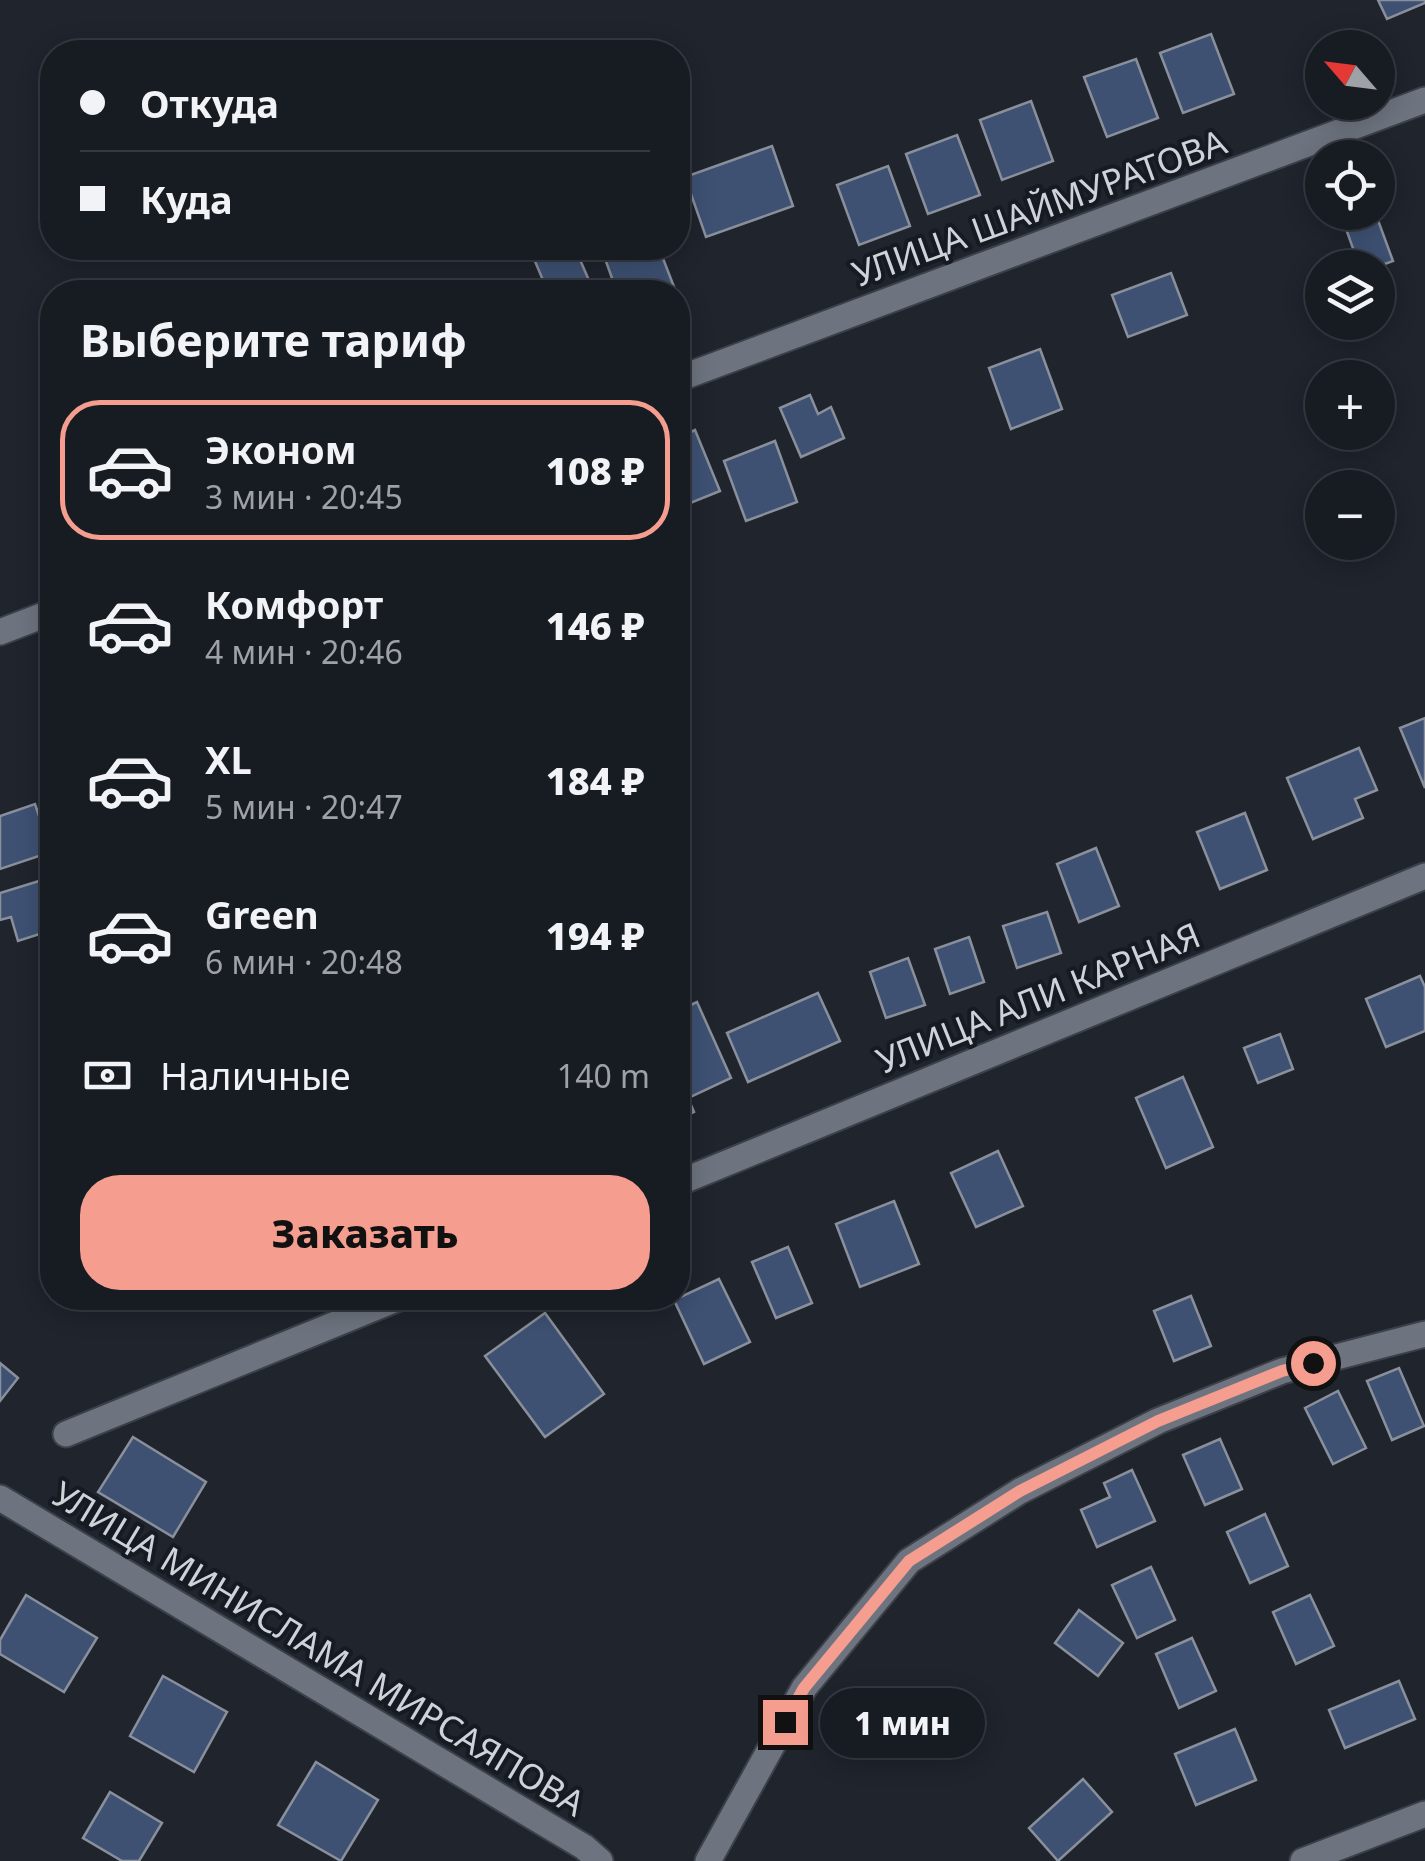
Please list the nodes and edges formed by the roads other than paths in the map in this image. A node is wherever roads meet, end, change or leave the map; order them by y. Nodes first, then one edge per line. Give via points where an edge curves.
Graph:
1 (1425, 100) edge
2 (690, 375) edge
3 (40, 617) edge
4 (0, 632) edge
5 (1425, 876) edge
6 (690, 1178) edge
7 (369, 1310) edge
8 (1425, 1334) edge
9 (66, 1434) dead end
10 (0, 1498) edge
11 (1425, 1814) edge
12 (600, 1861) edge
13 (708, 1861) edge
14 (1303, 1861) edge

1 - 2 street, УЛИЦА ШАЙМУРАТОВА
3 - 4 street
5 - 6 street, УЛИЦА АЛИ КАРНАЯ
7 - 9 street
8 - 13 street via 1282,1371 1158,1421 1020,1491 909,1561 804,1688
10 - 12 street, УЛИЦА МИНИСЛАМА МИРСАЯПОВА
11 - 14 street

